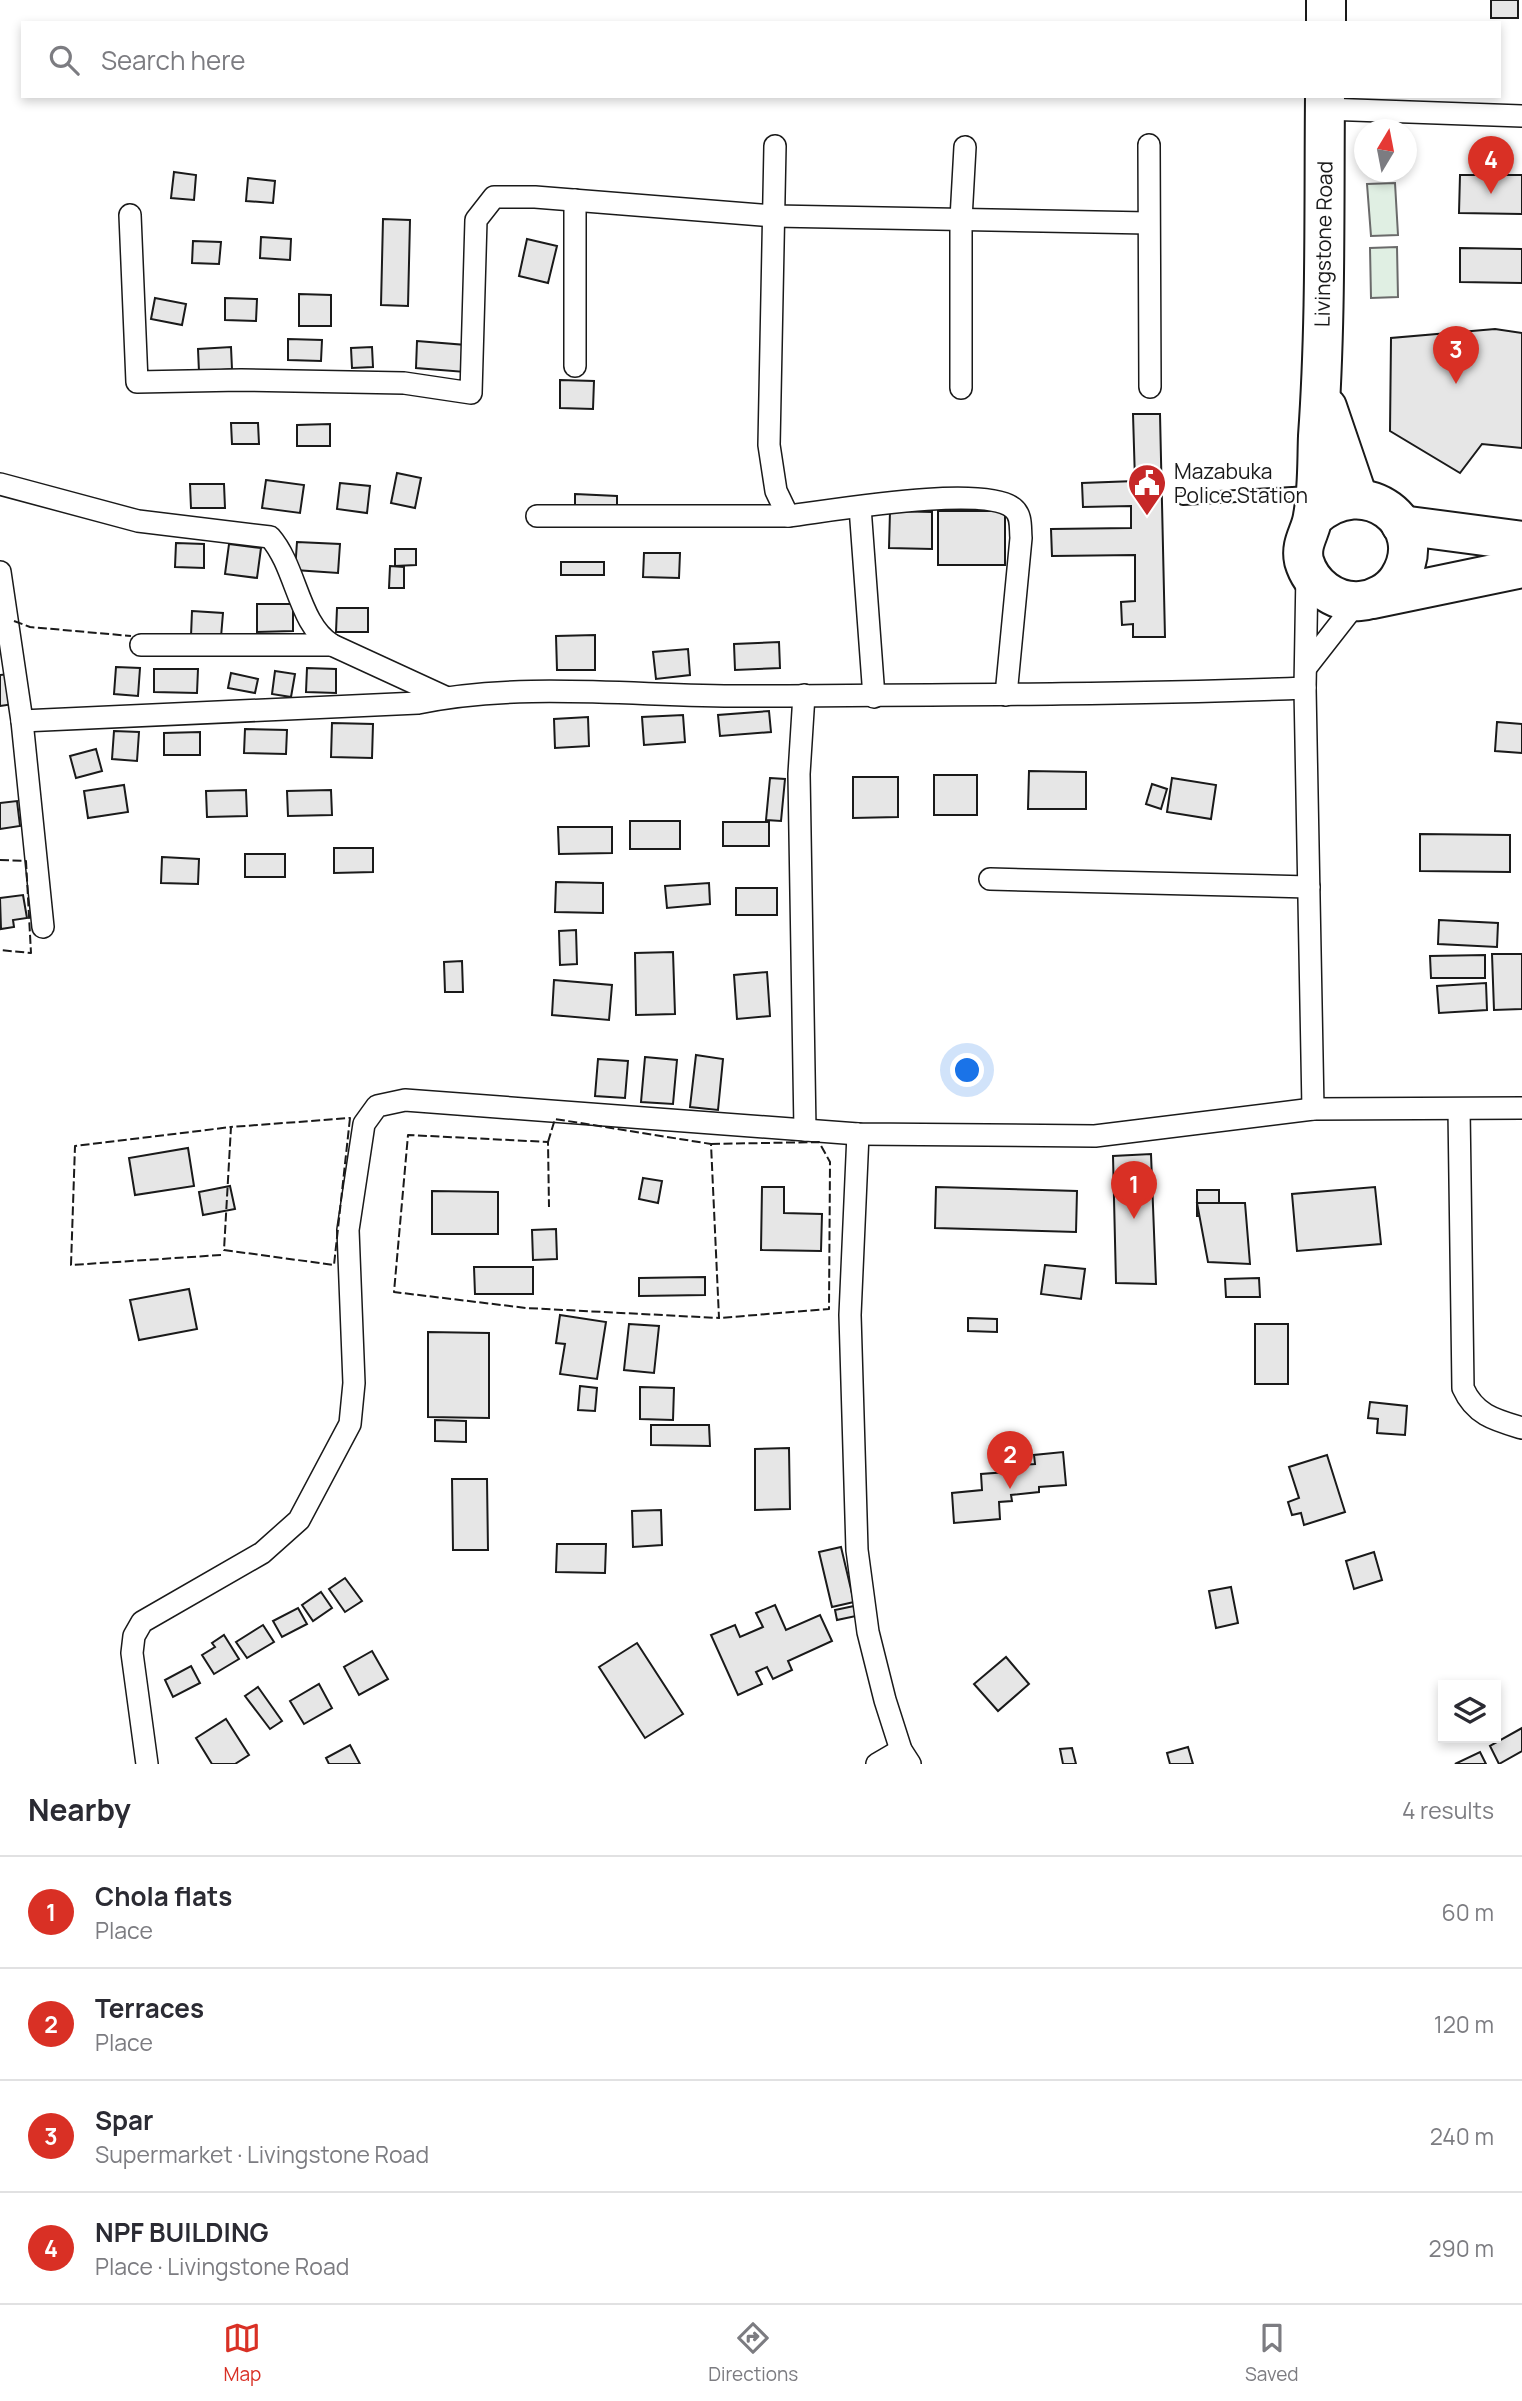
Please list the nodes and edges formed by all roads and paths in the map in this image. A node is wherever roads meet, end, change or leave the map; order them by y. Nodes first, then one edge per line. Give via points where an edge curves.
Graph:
1 (1326, 0) edge
2 (1326, 21) edge
3 (1325, 103) edge
4 (1522, 116) edge
5 (1149, 145) dead end
6 (775, 146) dead end
7 (965, 147) dead end
8 (575, 200) junction
9 (130, 215) dead end
10 (774, 216) junction
11 (961, 219) junction
12 (1148, 223) junction
13 (575, 366) dead end
14 (1150, 387) dead end
15 (961, 388) dead end
16 (1321, 392) junction
17 (0, 484) edge
18 (1358, 498) junction
19 (1183, 499) dead end
20 (1314, 505) junction
21 (860, 507) junction
22 (537, 516) dead end
23 (788, 516) junction
24 (1401, 525) junction
25 (1522, 541) edge
26 (1522, 568) edge
27 (1307, 571) junction
28 (0, 572) edge
29 (1363, 601) junction
30 (141, 645) dead end
31 (332, 645) junction
32 (1307, 666) junction
33 (1305, 688) junction
34 (804, 695) junction
35 (1006, 695) junction
36 (445, 697) junction
37 (874, 698) junction
38 (22, 721) junction
39 (990, 879) dead end
40 (1309, 887) junction
41 (43, 927) dead end
42 (1522, 1108) edge
43 (1313, 1109) junction
44 (1460, 1109) junction
45 (805, 1130) junction
46 (858, 1134) junction
47 (1522, 1428) edge
48 (905, 1757) edge
49 (146, 1764) edge
50 (877, 1764) edge

1 - 2 highway
3 - 4 street
3 - 16 highway, Livingstone Road
5 - 12 street
6 - 10 street
7 - 11 street
8 - 9 street via 494,197 476,220 471,393 404,383 137,382
8 - 10 street
8 - 13 street
10 - 11 street
10 - 23 street via 769,445 776,491
11 - 12 street
11 - 15 street
12 - 14 street
16 - 18 highway, Livingstone Road
16 - 20 highway, Livingstone Road
17 - 31 street via 126,518 270,537 314,630
18 - 20 highway via 1326,507
18 - 24 highway via 1383,506
19 - 20 lane
20 - 27 highway, Livingstone Road via 1303,544
21 - 23 street
21 - 35 street via 963,497 1014,508 1020,517 1021,538
21 - 37 street
22 - 23 street
24 - 25 highway
24 - 29 highway via 1407,543 1399,579 1386,592
26 - 29 highway
27 - 29 highway via 1319,587 1337,598
27 - 32 street
28 - 38 street
29 - 32 street
30 - 31 street
31 - 36 street
32 - 33 street
33 - 35 street
33 - 40 street
34 - 36 street via 520,693
34 - 37 street
34 - 45 street via 799,774
35 - 37 street
36 - 38 street via 418,703
38 - 41 street
39 - 40 street
40 - 43 street
42 - 44 street
43 - 44 street
43 - 46 street via 1095,1136
44 - 47 street via 1463,1388 1471,1406
45 - 46 street
45 - 49 street via 405,1100 377,1106 364,1124 348,1230 354,1383 350,1424 299,1520 261,1553 142,1622 132,1653
46 - 48 street via 850,1315 858,1550 868,1632
48 - 50 street

